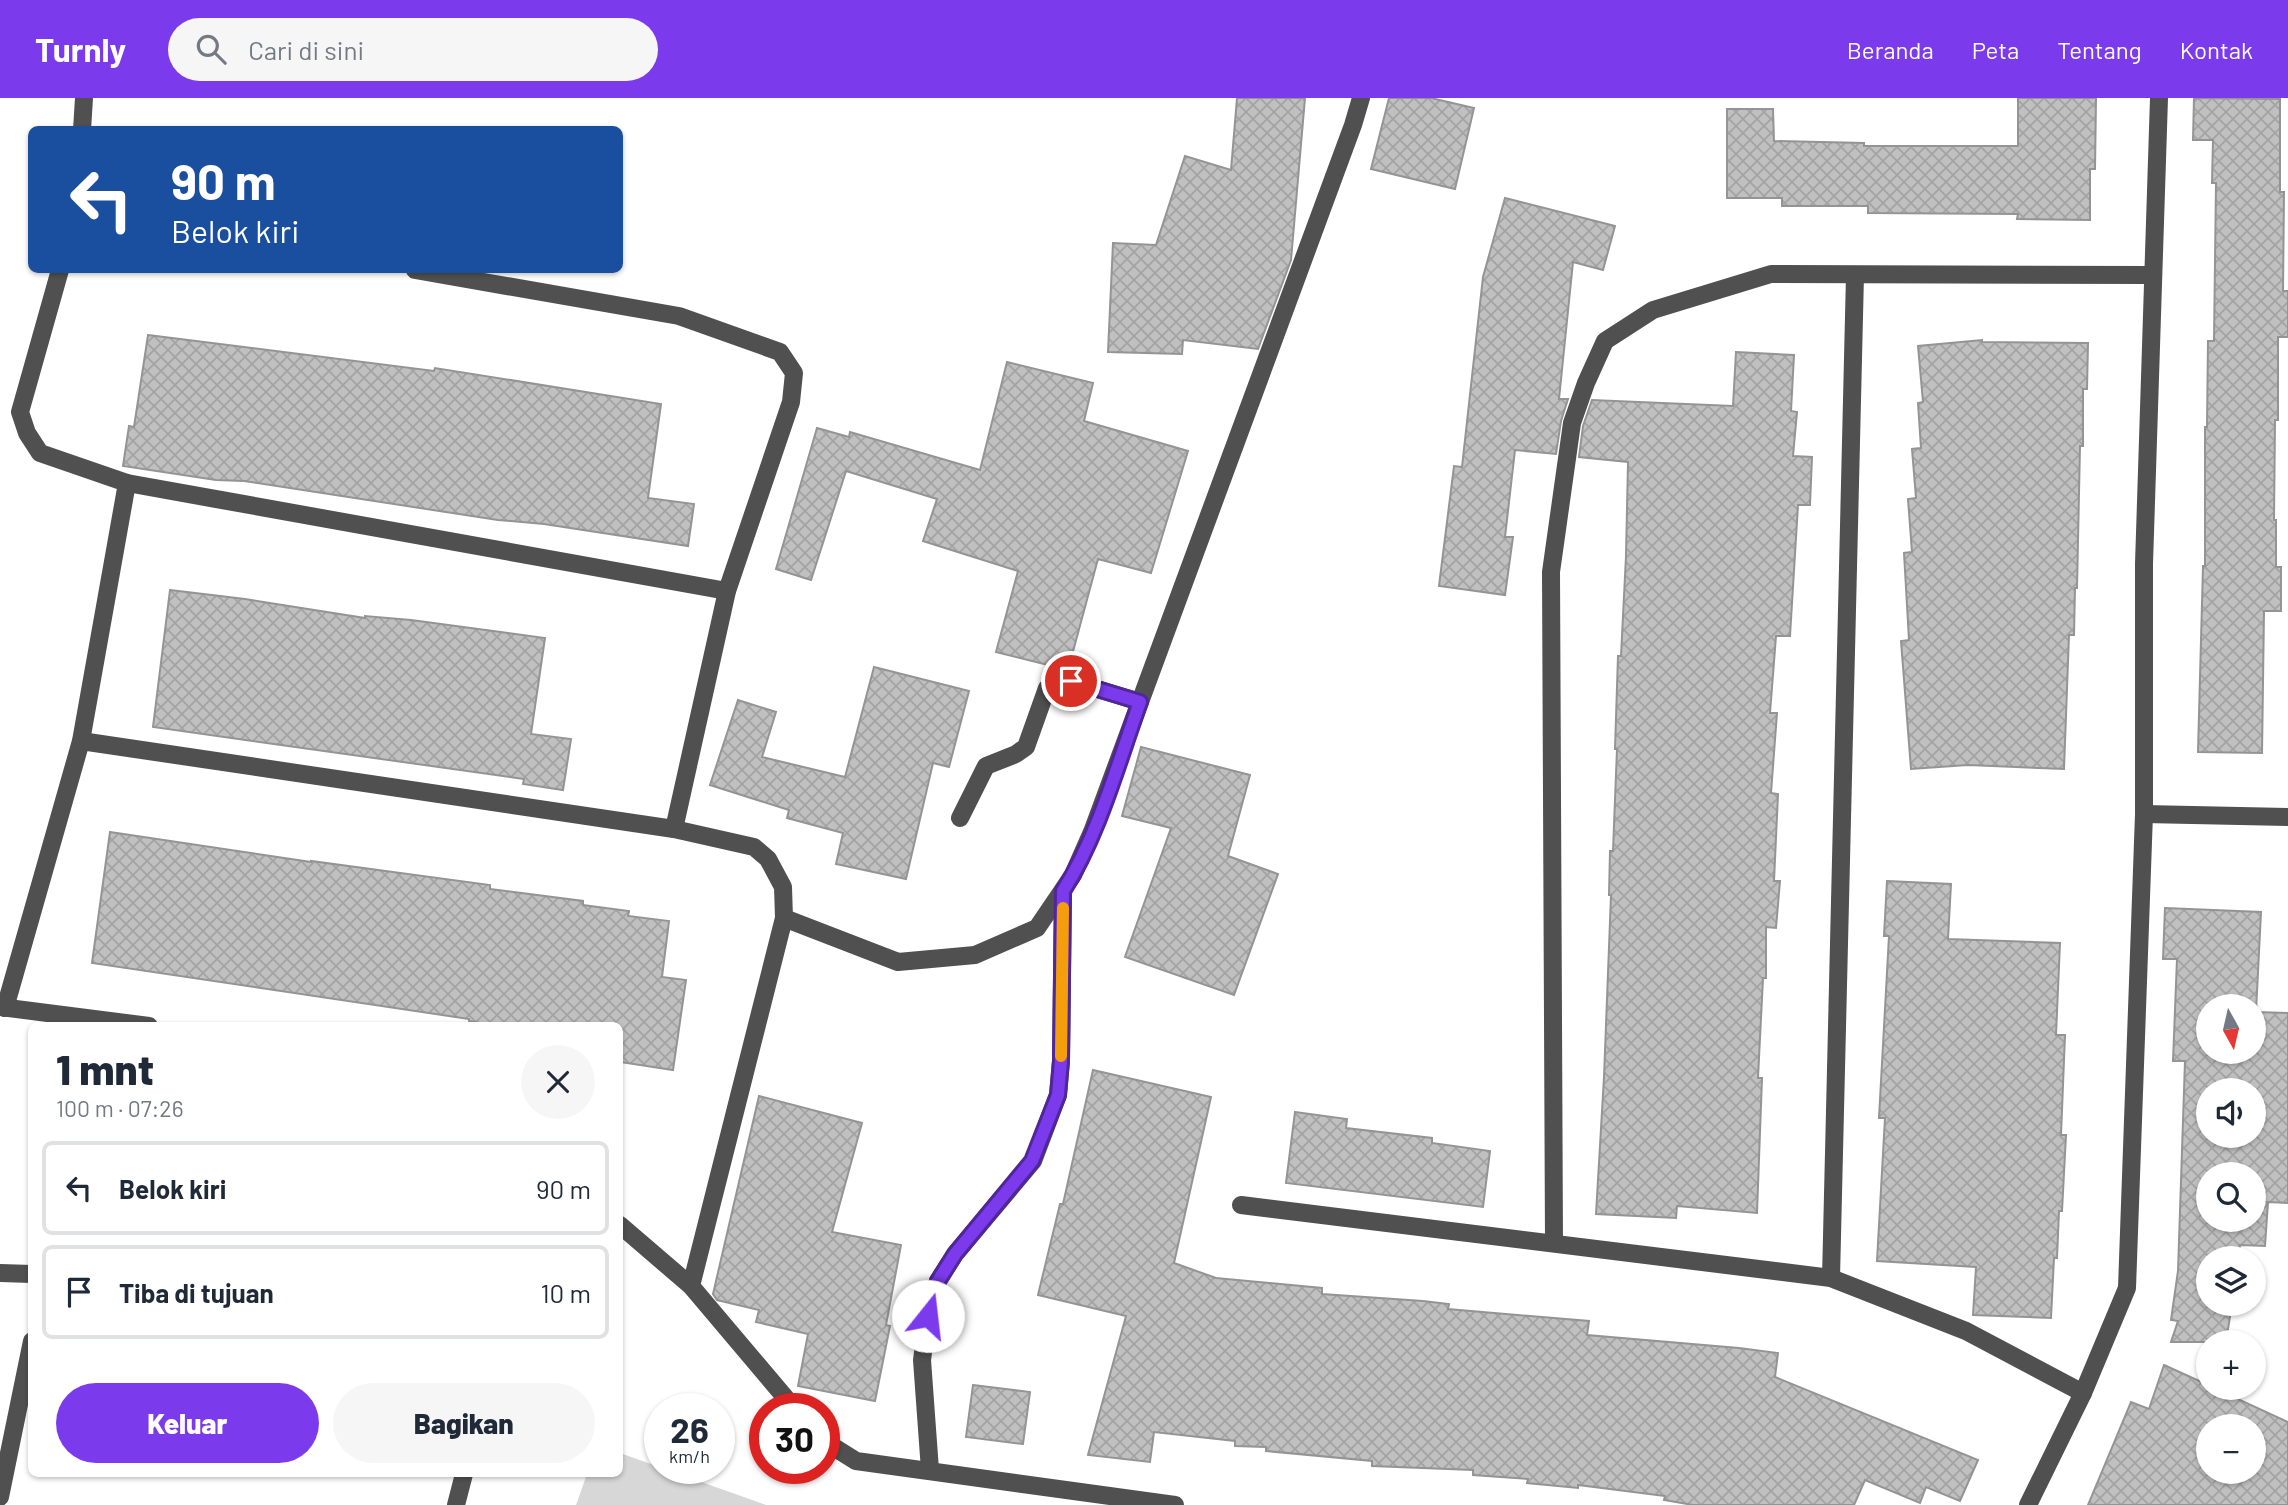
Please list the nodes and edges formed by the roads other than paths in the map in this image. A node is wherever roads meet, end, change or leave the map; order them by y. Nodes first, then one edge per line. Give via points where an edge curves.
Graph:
1 (84, 98) edge
2 (1361, 98) edge
3 (2159, 98) edge
4 (82, 126) edge
5 (59, 273) edge
6 (432, 273) edge
7 (1855, 275) junction
8 (2152, 275) junction
9 (127, 484) junction
10 (727, 591) junction
11 (1140, 702) junction
12 (81, 741) junction
13 (2144, 814) junction
14 (2288, 817) edge
15 (960, 818) dead end
16 (674, 829) junction
17 (1063, 891) junction
18 (784, 918) junction
19 (2, 1008) edge
20 (66, 1020) edge
21 (94, 1022) edge
22 (1241, 1205) dead end
23 (623, 1228) edge
24 (1554, 1243) junction
25 (0, 1273) edge
26 (28, 1273) edge
27 (1831, 1278) junction
28 (691, 1286) junction
29 (28, 1360) edge
30 (781, 1393) edge
31 (2083, 1393) junction
32 (840, 1451) edge
33 (930, 1470) junction
34 (463, 1477) edge
35 (0, 1497) edge
36 (456, 1505) edge
37 (1175, 1505) edge
38 (2028, 1505) edge

1 - 4 street
2 - 11 street
3 - 8 street
5 - 9 street via 20,412 40,453
6 - 10 street via 679,316 780,352 794,373 791,402
7 - 8 street
7 - 24 street via 1771,274 1654,310 1605,341 1572,423 1551,572
7 - 27 street
8 - 13 street via 2144,564
9 - 10 street
9 - 12 street
10 - 16 street
11 - 15 street via 1071,681 1058,681 1047,688 1026,747 986,766
11 - 17 street via 1092,832
12 - 16 street
12 - 19 street
13 - 14 street
13 - 31 street via 2127,1288
16 - 18 street via 754,847 768,859 783,887
17 - 18 street via 1037,929 975,955 898,962
17 - 33 street via 1058,1095 1032,1161 938,1281 922,1360
18 - 28 street
19 - 20 street
20 - 21 street
22 - 24 street
23 - 28 street
24 - 27 street
25 - 26 street
27 - 31 street via 1966,1331
28 - 30 street
29 - 35 street
31 - 38 street
32 - 33 street via 856,1461
33 - 37 street
34 - 36 street

